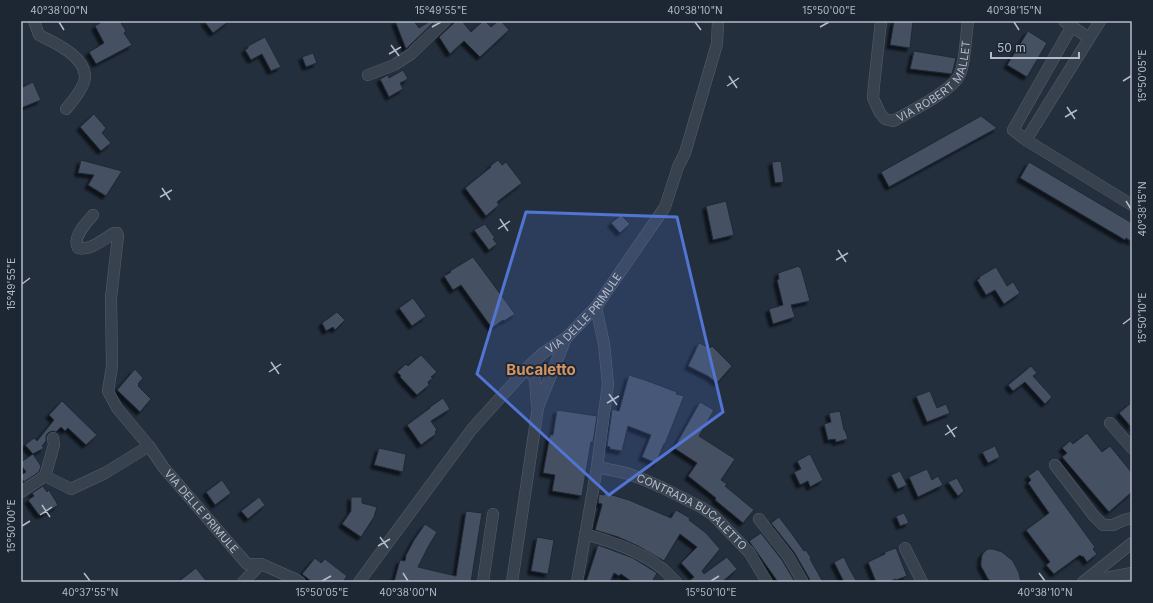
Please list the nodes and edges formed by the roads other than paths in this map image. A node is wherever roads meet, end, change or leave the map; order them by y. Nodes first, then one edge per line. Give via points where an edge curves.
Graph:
1 (34, 21) edge
2 (445, 21) edge
3 (718, 21) edge
4 (881, 21) edge
5 (968, 21) edge
6 (1100, 21) edge
7 (1068, 24) edge
8 (1089, 38) junction
9 (368, 76) dead end
10 (66, 109) dead end
11 (1026, 140) junction
12 (1132, 205) edge
13 (92, 216) dead end
14 (596, 307) junction
15 (566, 337) junction
16 (527, 368) junction
17 (538, 408) junction
18 (1110, 423) dead end
19 (53, 438) dead end
20 (149, 446) junction
21 (1132, 448) edge
22 (1055, 465) dead end
23 (597, 467) junction
24 (45, 476) junction
25 (21, 492) edge
26 (493, 514) dead end
27 (1132, 518) edge
28 (759, 519) dead end
29 (586, 534) junction
30 (1132, 543) edge
31 (905, 548) dead end
32 (261, 564) junction
33 (1132, 573) edge
34 (243, 582) edge
35 (300, 582) edge
36 (359, 582) edge
37 (482, 582) edge
38 (512, 582) edge
39 (577, 582) edge
40 (676, 582) edge
41 (768, 582) edge
42 (803, 582) edge
43 (922, 582) edge
44 (1083, 582) edge

1 - 10 street via 39,35 72,54 82,66 86,78
2 - 9 street via 411,54
3 - 14 street, VIA DELLE PRIMULE via 716,44 685,153 665,207
4 - 5 street, VIA ROBERT MALLET via 873,98 884,120 893,121 935,97 960,76
6 - 8 street
7 - 8 street
7 - 11 street via 1013,130
8 - 11 street
11 - 12 street
13 - 20 street, VIA DELLE PRIMULE via 76,239 78,248 89,247 115,233 118,236 111,298 112,366 108,391 117,408
14 - 15 street, VIA DELLE PRIMULE
14 - 23 street via 604,344 608,384
15 - 16 street, VIA DELLE PRIMULE
15 - 17 street
16 - 17 street via 535,379
16 - 36 street, VIA DELLE PRIMULE via 472,429
17 - 38 street
18 - 21 street
19 - 24 street via 54,445
20 - 24 street via 105,473 71,489
20 - 32 street, VIA DELLE PRIMULE via 164,468 247,564
22 - 27 street via 1103,525 1113,525
23 - 29 street
23 - 41 street, CONTRADA BUCALETTO via 626,473 663,488 713,515 748,552
24 - 25 street
26 - 37 street
28 - 42 street via 788,556
29 - 39 street
29 - 40 street via 627,548 648,559
30 - 44 street
31 - 43 street
32 - 34 street
32 - 35 street, VIA DELLE PRIMULE
33 - 44 street

